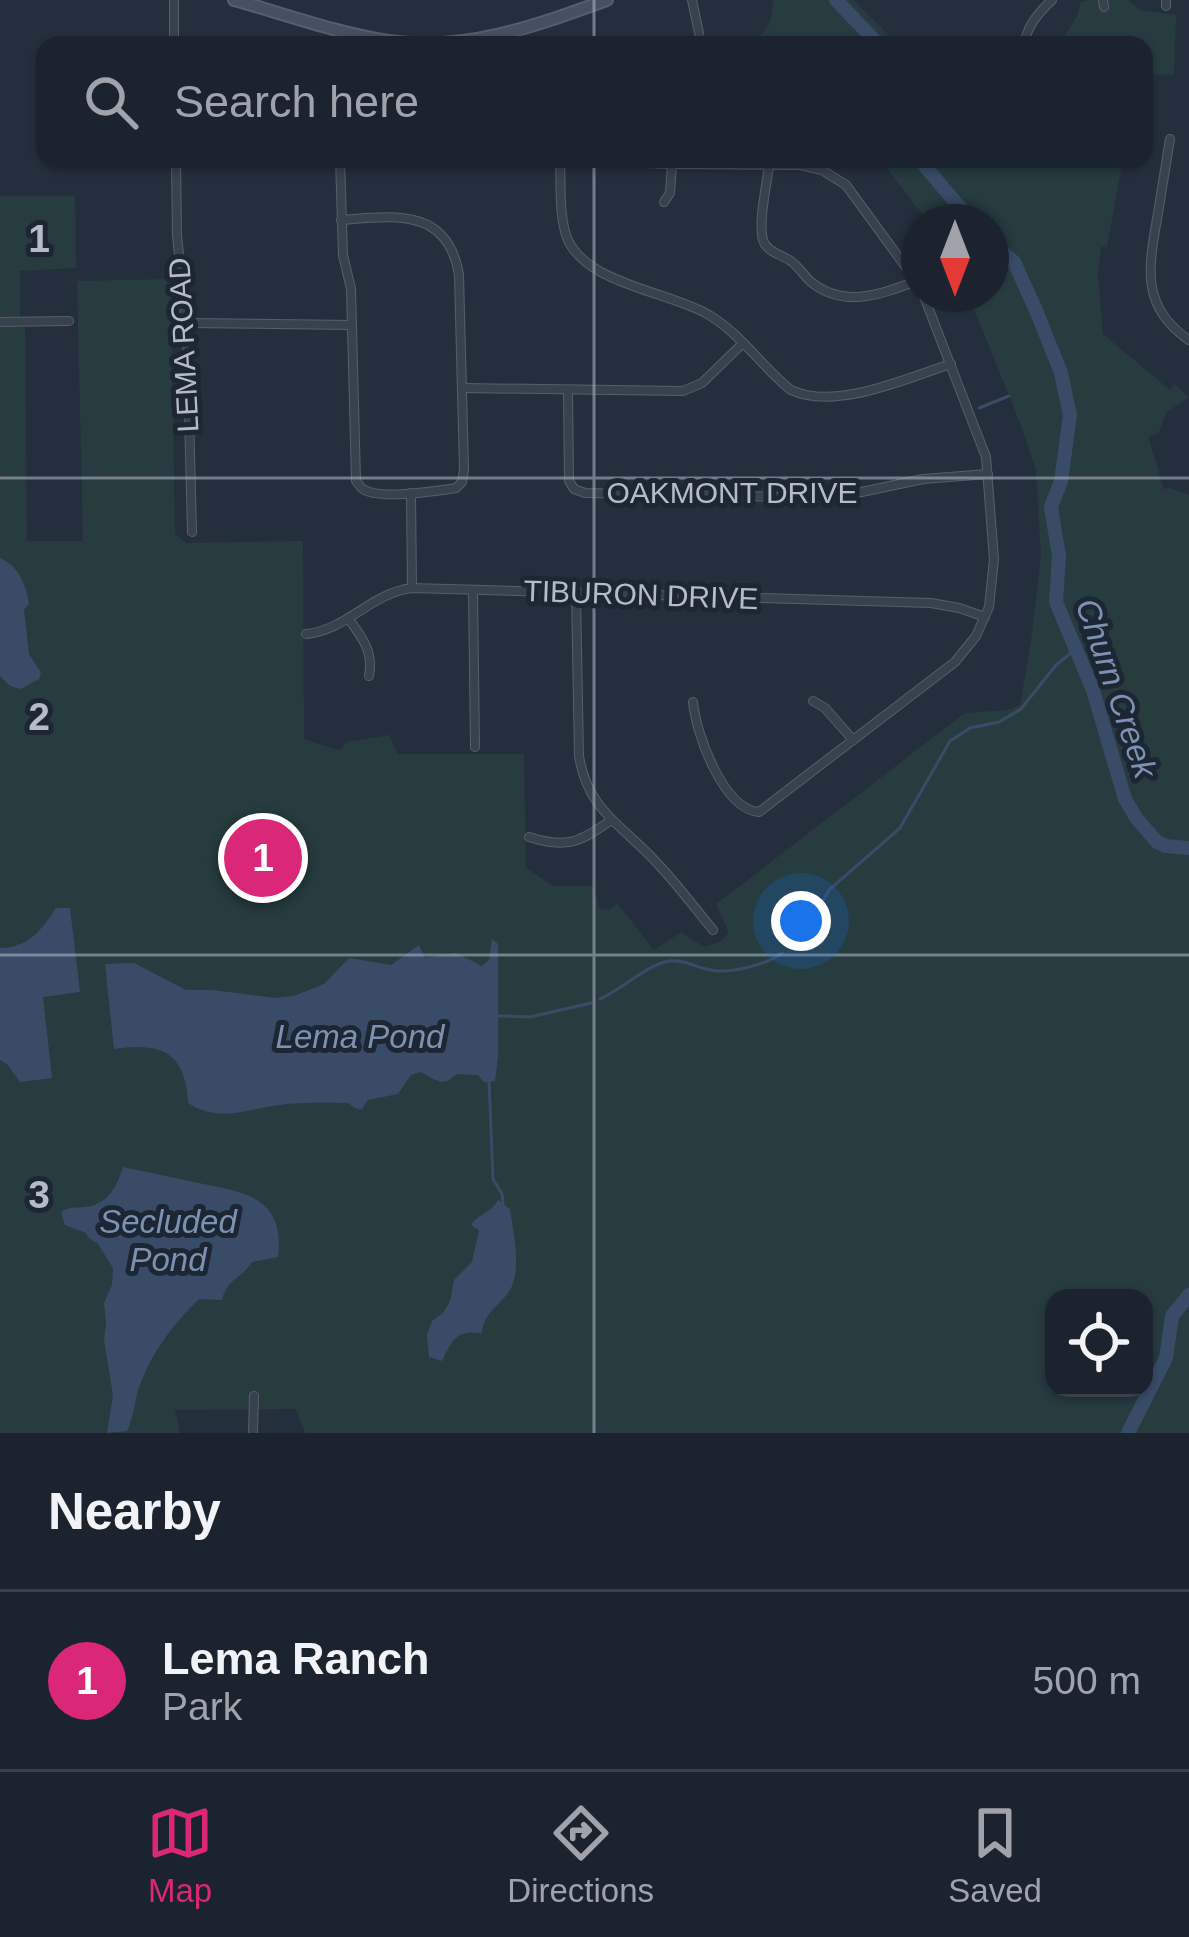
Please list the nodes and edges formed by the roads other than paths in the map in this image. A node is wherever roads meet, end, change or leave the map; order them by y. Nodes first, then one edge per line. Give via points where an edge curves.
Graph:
1 (174, 0) edge
2 (234, 0) edge
3 (607, 0) edge
4 (692, 0) edge
5 (1049, 1) edge
6 (699, 33) dead end
7 (174, 36) edge
8 (369, 36) edge
9 (511, 36) edge
10 (1025, 36) edge
11 (1170, 139) dead end
12 (176, 168) edge
13 (340, 168) edge
14 (560, 168) edge
15 (672, 168) edge
16 (770, 168) edge
17 (816, 168) edge
18 (664, 202) dead end
19 (341, 220) junction
20 (901, 260) edge
21 (901, 288) edge
22 (930, 312) edge
23 (69, 321) dead end
24 (0, 322) edge
25 (187, 323) junction
26 (352, 326) junction
27 (1189, 340) edge
28 (742, 344) junction
29 (951, 364) junction
30 (463, 388) junction
31 (568, 391) junction
32 (988, 474) junction
33 (411, 493) junction
34 (192, 532) dead end
35 (412, 588) junction
36 (473, 591) junction
37 (576, 593) junction
38 (985, 617) junction
39 (348, 618) junction
40 (306, 634) dead end
41 (369, 676) dead end
42 (813, 700) dead end
43 (693, 702) dead end
44 (854, 740) junction
45 (475, 747) dead end
46 (610, 820) junction
47 (529, 837) dead end
48 (712, 930) dead end
49 (254, 1396) dead end
50 (253, 1433) edge

1 - 7 street
2 - 8 main road
3 - 9 main road
4 - 6 street
5 - 10 street
11 - 27 street via 1150,281 1162,315
12 - 25 street, LEMA ROAD
13 - 19 street
14 - 28 street via 563,222 577,255 604,274 706,313
15 - 18 street
16 - 21 street via 762,228 769,249 836,296
17 - 20 street via 843,183
19 - 26 street
19 - 30 street via 409,217 445,240 459,275
22 - 29 street
23 - 24 street
25 - 26 street
25 - 34 street, LEMA ROAD
26 - 33 street via 356,481 370,492
28 - 29 street via 788,388 814,398
28 - 31 street via 688,390
29 - 32 street
30 - 31 street
30 - 33 street via 464,476 452,489
31 - 32 street, OAKMONT DRIVE via 569,481 585,494 833,498
32 - 38 street via 994,572
33 - 35 street
35 - 36 street, TIBURON DRIVE
35 - 39 street, TIBURON DRIVE
36 - 37 street, TIBURON DRIVE
36 - 45 street
37 - 38 street, TIBURON DRIVE via 931,603
37 - 46 street via 579,756
38 - 44 street via 955,662
39 - 40 street, TIBURON DRIVE
39 - 41 street via 370,651
42 - 44 street
43 - 44 street via 712,763 752,812
46 - 47 street via 564,844
46 - 48 street
49 - 50 street

